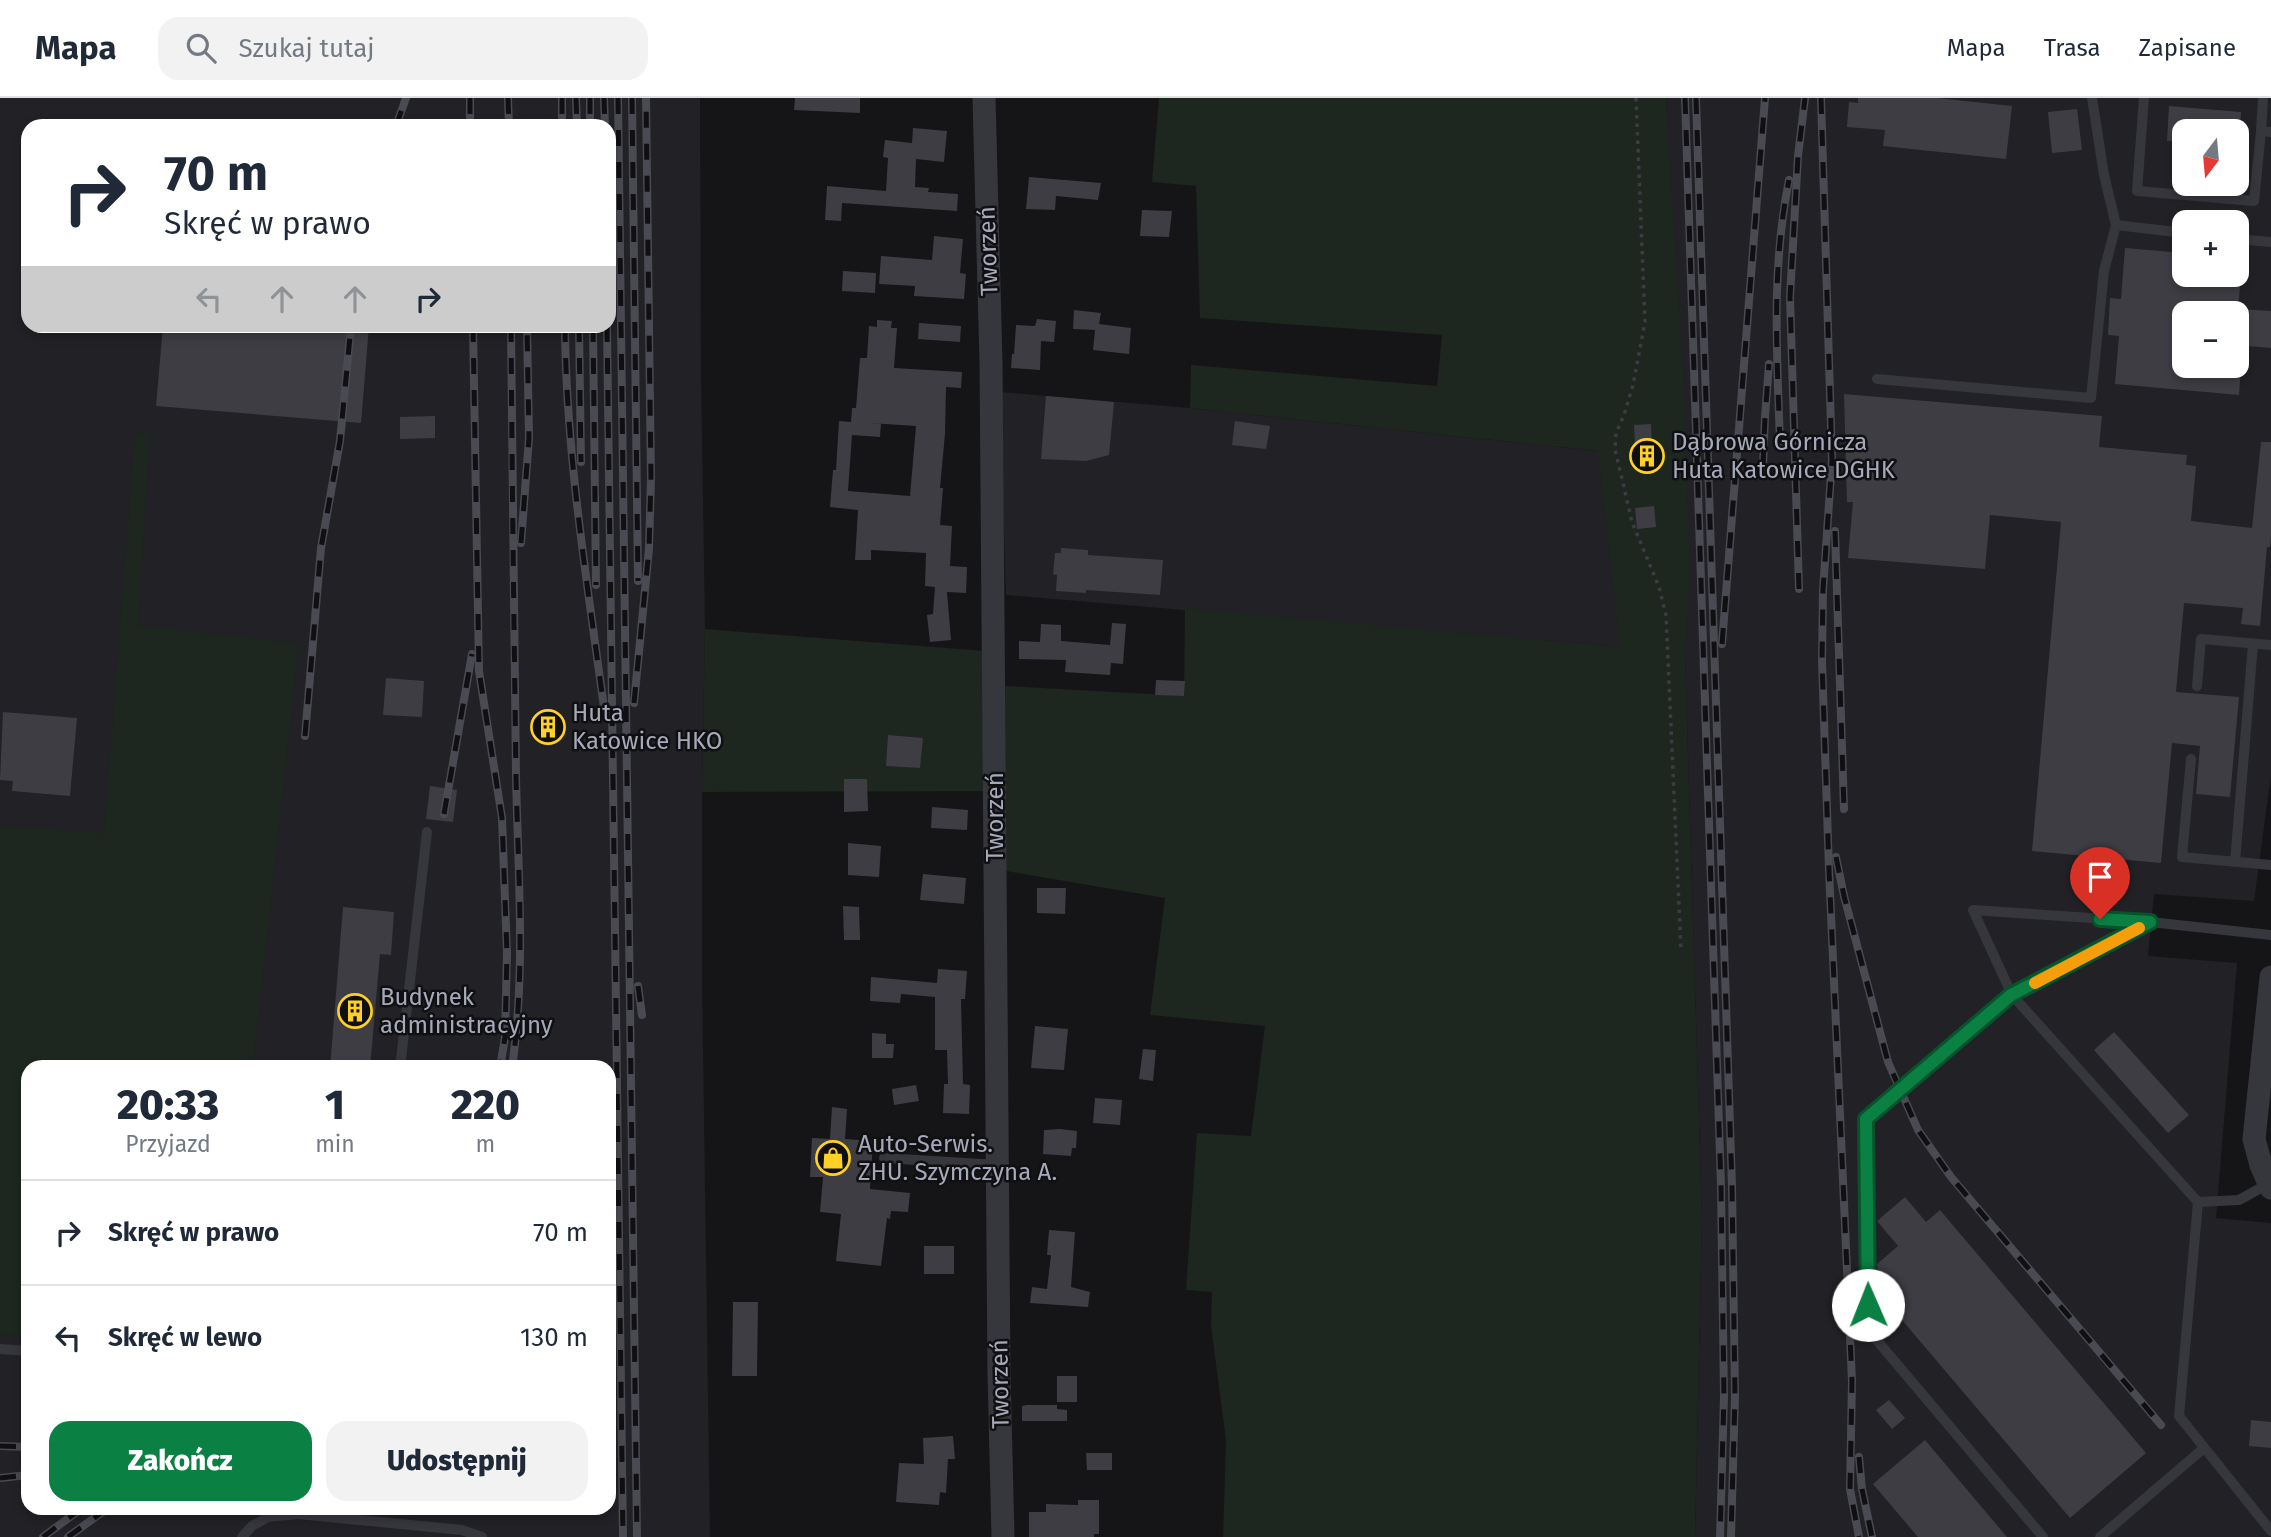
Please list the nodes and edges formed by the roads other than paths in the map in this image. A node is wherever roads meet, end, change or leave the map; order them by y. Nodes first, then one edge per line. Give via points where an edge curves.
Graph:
1 (984, 98) edge
2 (2092, 98) edge
3 (2144, 98) edge
4 (2263, 98) edge
5 (2266, 131) edge
6 (2116, 225) junction
7 (2172, 232) edge
8 (2249, 240) edge
9 (2271, 242) edge
10 (1877, 379) dead end
11 (2253, 644) junction
12 (2271, 645) edge
13 (2197, 686) dead end
14 (2191, 759) dead end
15 (426, 832) dead end
16 (2235, 862) junction
17 (2271, 865) edge
18 (2150, 922) junction
19 (2271, 935) edge
20 (2271, 977) edge
21 (2011, 995) junction
22 (401, 1060) edge
23 (884, 1158) dead end
24 (998, 1165) junction
25 (2270, 1186) edge
26 (2198, 1202) junction
27 (0, 1349) edge
28 (21, 1350) edge
29 (2204, 1448) junction
30 (288, 1515) edge
31 (308, 1515) edge
32 (2271, 1531) edge
33 (242, 1537) edge
34 (482, 1537) edge
35 (1003, 1537) edge
36 (2043, 1537) edge
37 (2100, 1537) edge

1 - 24 street, Tworzeń via 991,363
2 - 6 lane
3 - 5 lane via 2137,191 2254,201
4 - 5 lane
6 - 7 lane
6 - 10 lane via 2104,271 2091,398
8 - 9 lane
11 - 12 lane
11 - 13 lane via 2201,639
11 - 16 lane
14 - 16 lane via 2182,857
15 - 22 lane
16 - 17 lane
18 - 19 lane
18 - 21 lane
18 - 21 lane via 1973,910
20 - 25 street via 2254,1139
21 - 26 lane
21 - 36 lane via 1866,1119 1869,1331
23 - 24 lane
24 - 35 street, Tworzeń
25 - 26 lane via 2239,1200
26 - 29 lane via 2179,1416
27 - 28 lane
29 - 32 lane
29 - 37 lane
30 - 33 lane via 268,1517
31 - 34 lane via 462,1530

